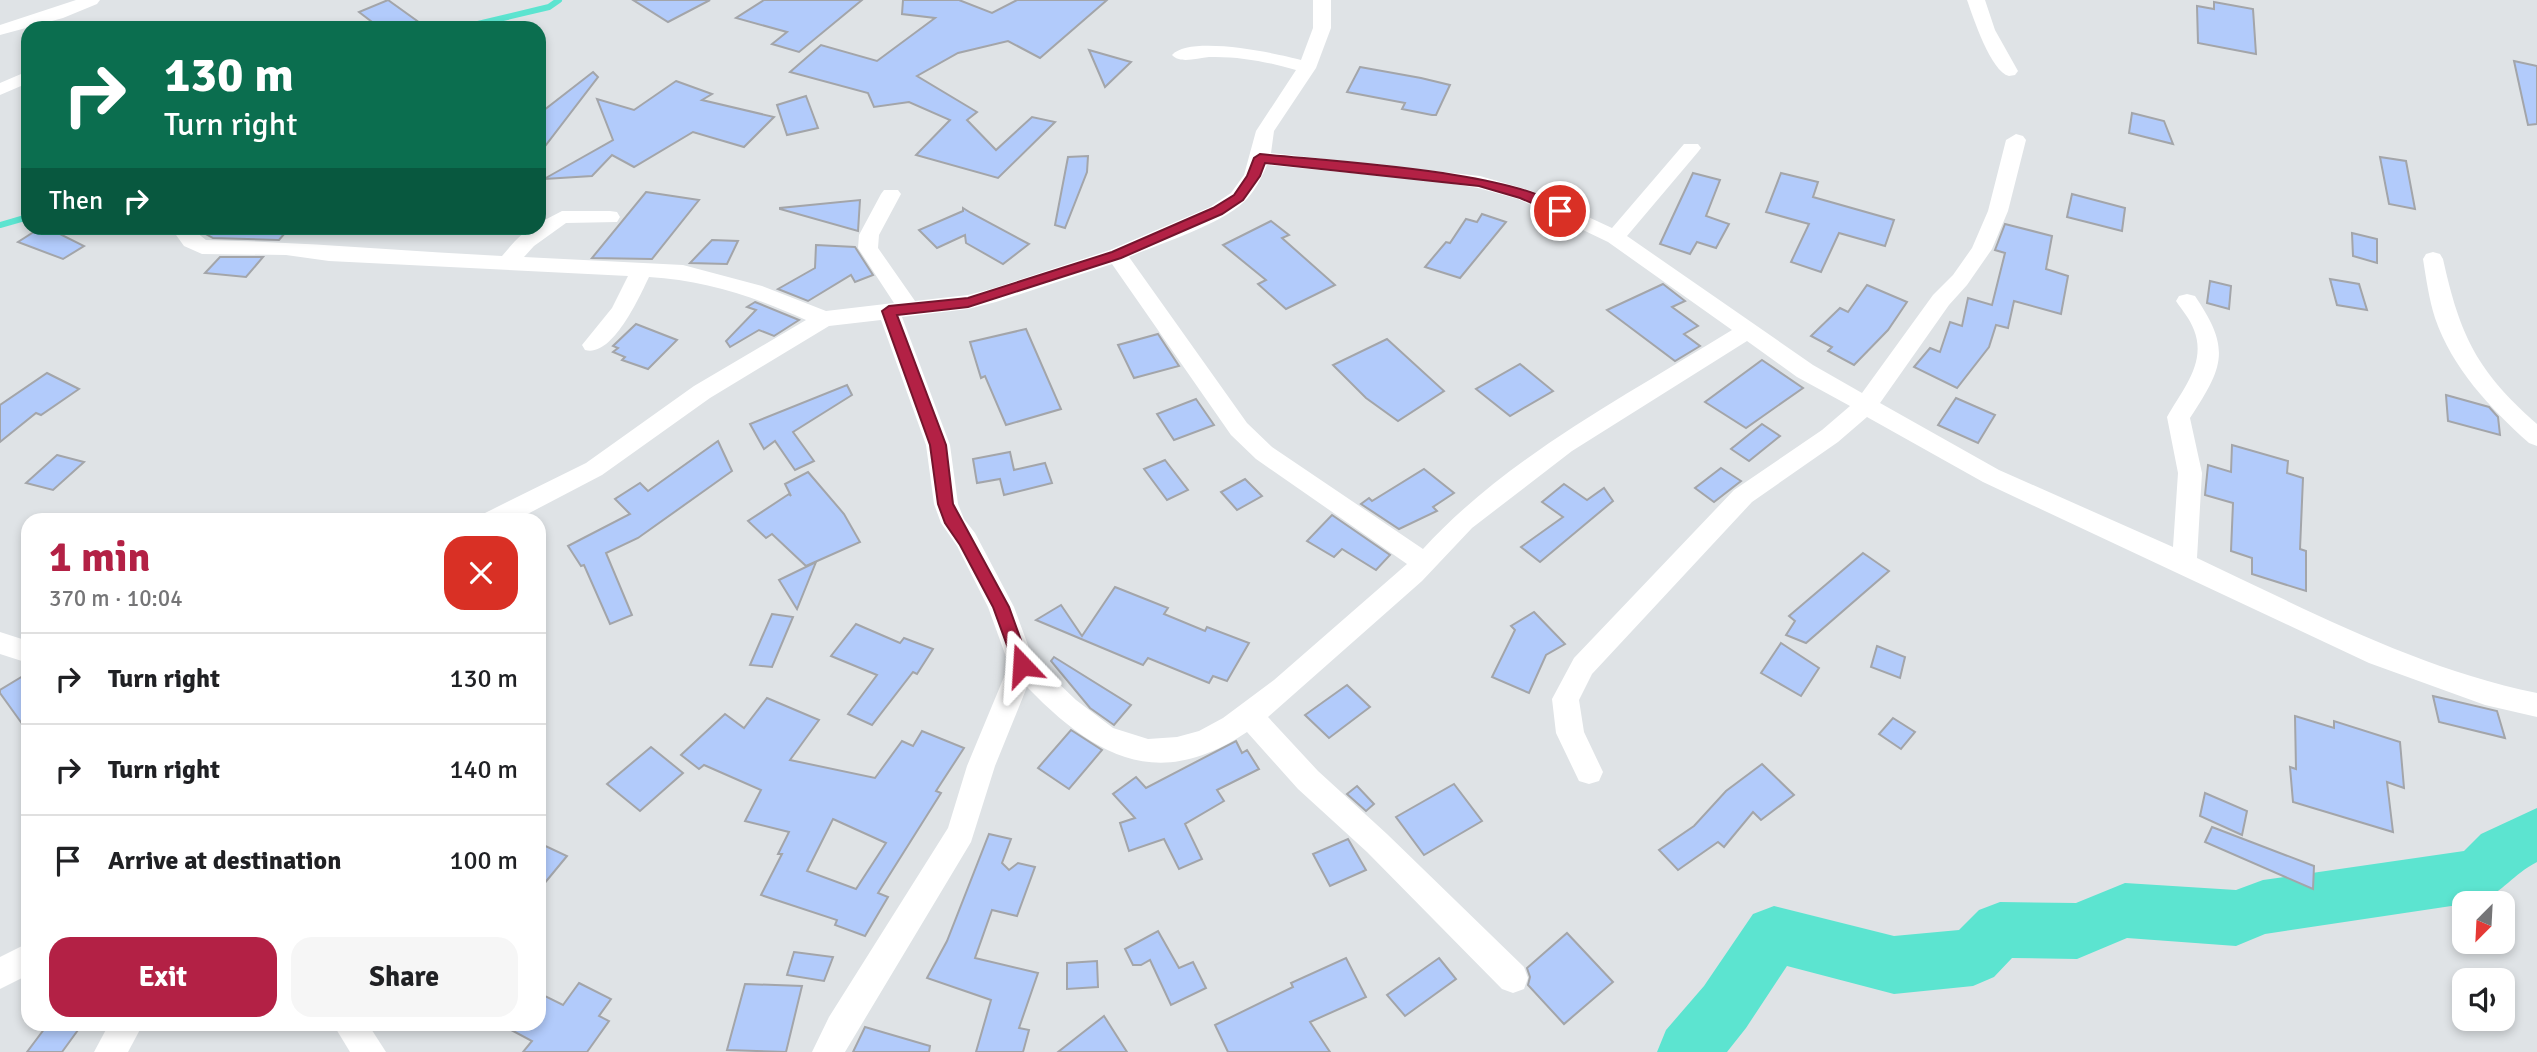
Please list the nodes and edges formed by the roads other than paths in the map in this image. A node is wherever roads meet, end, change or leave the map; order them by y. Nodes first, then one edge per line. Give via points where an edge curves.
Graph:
1 (91, 0) edge
2 (1322, 0) edge
3 (1976, 0) edge
4 (41, 21) edge
5 (21, 27) edge
6 (0, 30) edge
7 (1181, 55) dead end
8 (1307, 68) junction
9 (2009, 71) dead end
10 (21, 80) edge
11 (0, 90) edge
12 (2016, 140) dead end
13 (1691, 148) dead end
14 (1260, 158) junction
15 (891, 194) dead end
16 (610, 217) dead end
17 (546, 229) edge
18 (186, 235) edge
19 (536, 235) edge
20 (1615, 237) junction
21 (1117, 255) junction
22 (2433, 259) dead end
23 (507, 264) junction
24 (642, 269) junction
25 (2187, 301) dead end
26 (899, 310) junction
27 (824, 319) junction
28 (1749, 330) junction
29 (593, 345) dead end
30 (1865, 406) junction
31 (2537, 437) edge
32 (508, 513) edge
33 (1425, 563) junction
34 (2184, 563) junction
35 (0, 643) edge
36 (21, 650) edge
37 (1022, 665) junction
38 (2537, 705) edge
39 (1250, 717) junction
40 (1589, 772) dead end
41 (21, 962) edge
42 (0, 974) edge
43 (1513, 978) dead end
44 (123, 1031) edge
45 (354, 1031) edge
46 (110, 1052) edge
47 (370, 1052) edge
48 (828, 1052) edge

1 - 4 street
2 - 8 street via 1322,28
3 - 9 street via 1986,30
5 - 6 street
7 - 8 street via 1231,51
8 - 14 street via 1265,131
10 - 11 street
12 - 30 street via 1998,211 1982,249
13 - 20 street
14 - 20 street via 1480,182 1525,195
14 - 21 street via 1238,198
15 - 26 street via 869,235 868,248
16 - 17 street via 562,218
18 - 23 street via 202,247 286,248
19 - 23 street
20 - 28 street
21 - 26 street via 987,297
21 - 33 street via 1239,429 1264,453
22 - 31 street via 2446,319 2470,363 2507,410
23 - 24 street
24 - 27 street via 720,279
24 - 29 street via 621,312
25 - 34 street via 2206,331 2208,356 2200,384 2178,416 2190,473
26 - 27 street
26 - 37 street via 938,445 946,504 1001,607
27 - 32 street via 702,392 594,469
28 - 30 street via 1805,371
28 - 33 street via 1564,445 1463,521
30 - 34 street via 1991,476
30 - 40 street via 1743,496 1583,666 1565,699 1570,733
33 - 39 street
34 - 38 street via 2378,655 2485,694
35 - 36 street
37 - 39 street via 1098,733 1118,744 1184,748
37 - 48 street via 981,766 961,833
39 - 43 street via 1308,780
41 - 42 street
44 - 46 street
45 - 47 street

